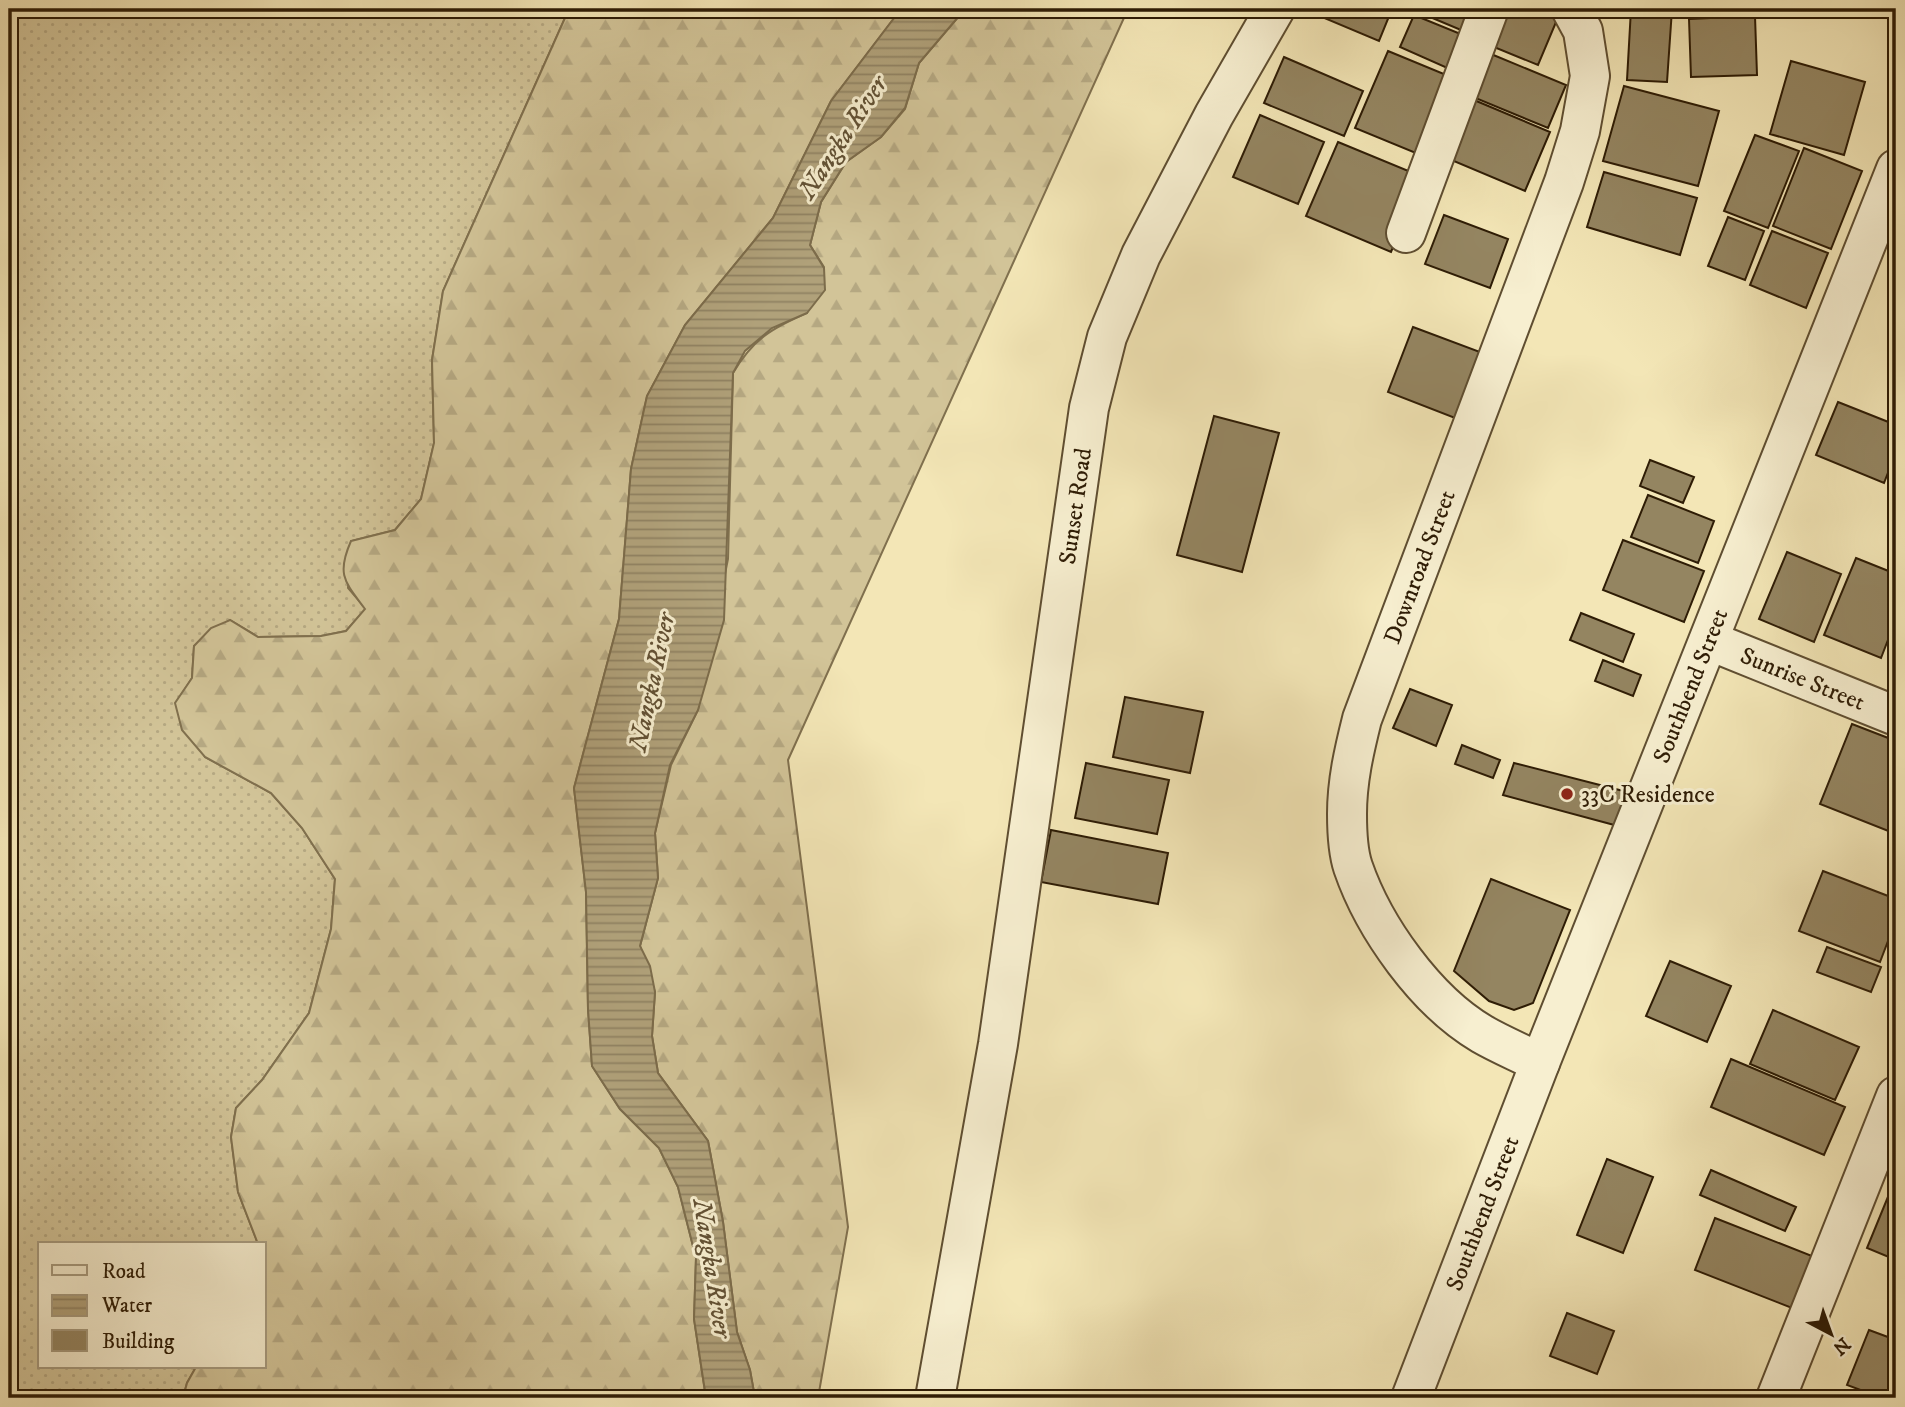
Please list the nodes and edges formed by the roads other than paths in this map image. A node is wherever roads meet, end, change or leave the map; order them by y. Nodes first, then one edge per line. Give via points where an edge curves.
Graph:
1 (1275, 9) edge
2 (1489, 9) edge
3 (1571, 9) edge
4 (1896, 169) edge
5 (1406, 233) dead end
6 (1710, 641) junction
7 (1896, 716) edge
8 (1540, 1063) junction
9 (1896, 1096) edge
10 (935, 1398) edge
11 (1411, 1398) edge
12 (1776, 1398) edge

1 - 10 street, Sunset Road via 1141,256 1107,337 1089,408 998,1044
2 - 5 street
3 - 8 street, Downroad Street via 1583,31 1590,76 1580,131 1362,719 1348,774 1346,816 1352,864 1370,907 1418,977 1481,1034
4 - 6 street, Southbend Street
6 - 7 street, Sunrise Street
6 - 8 street, Southbend Street
8 - 11 street, Southbend Street
9 - 12 street

